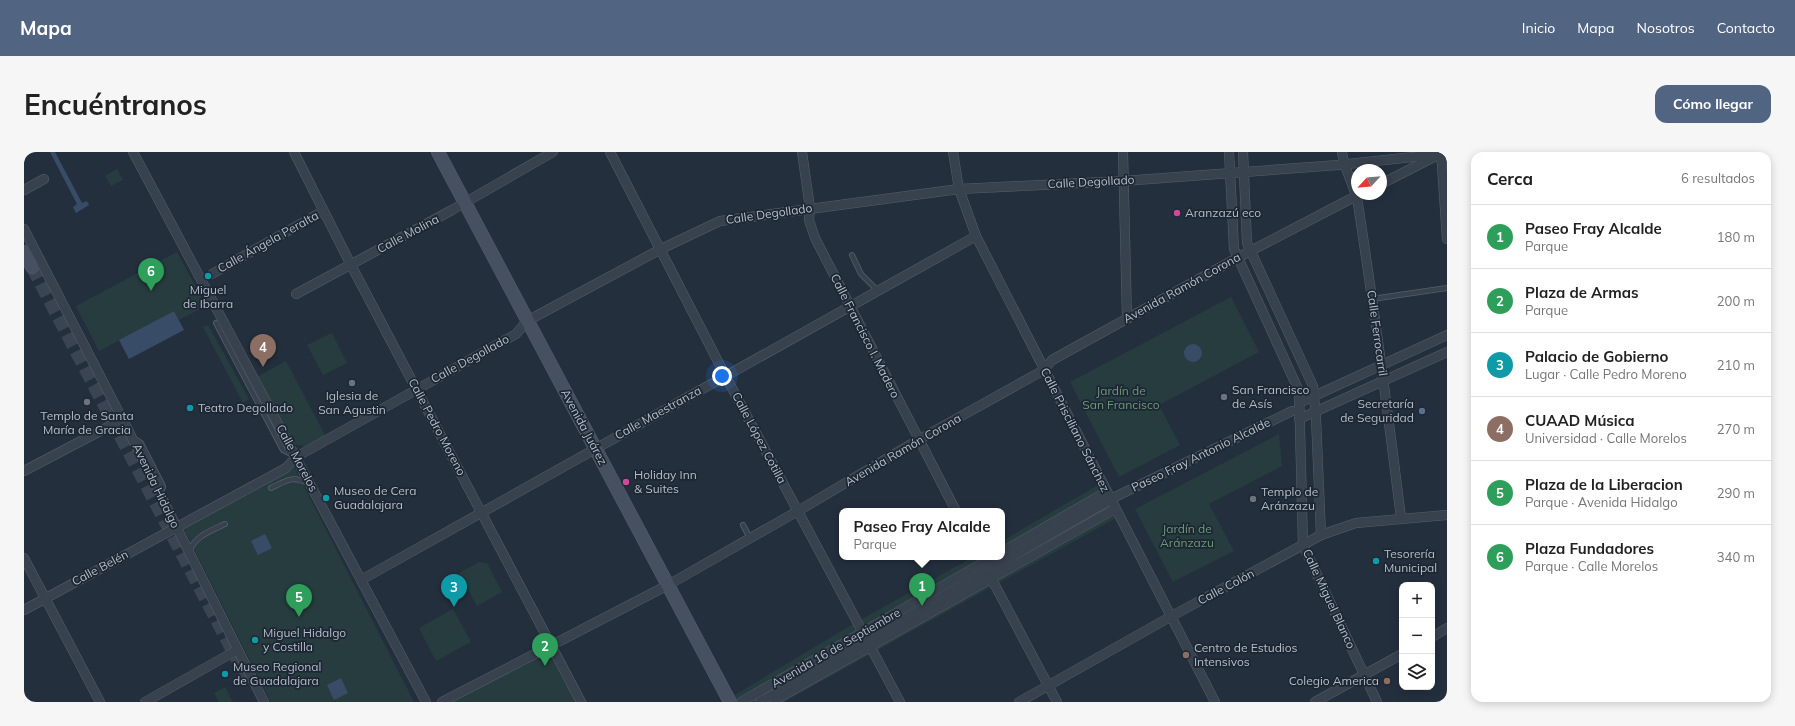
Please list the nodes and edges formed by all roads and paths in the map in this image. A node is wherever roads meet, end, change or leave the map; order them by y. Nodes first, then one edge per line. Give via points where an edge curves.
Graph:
1 (133, 152) edge
2 (294, 152) edge
3 (438, 152) edge
4 (553, 152) edge
5 (610, 152) edge
6 (802, 152) edge
7 (953, 152) edge
8 (1123, 152) edge
9 (1229, 152) edge
10 (1243, 152) edge
11 (1342, 152) edge
12 (1443, 154) edge
13 (1343, 164) junction
14 (1243, 171) junction
15 (1229, 172) junction
16 (44, 179) dead end
17 (1351, 180) edge
18 (1124, 181) junction
19 (1387, 181) edge
20 (959, 189) junction
21 (24, 190) edge
22 (1351, 199) edge
23 (1360, 200) edge
24 (464, 203) junction
25 (810, 208) junction
26 (323, 211) junction
27 (24, 230) edge
28 (976, 236) junction
29 (1447, 240) edge
30 (661, 249) junction
31 (1251, 251) junction
32 (24, 252) edge
33 (852, 254) dead end
34 (1237, 258) junction
35 (351, 265) junction
36 (32, 267) tunnel mouth
37 (212, 274) dead end
38 (1447, 288) edge
39 (878, 291) junction
40 (296, 294) dead end
41 (1372, 299) junction
42 (850, 306) junction
43 (1127, 319) junction
44 (527, 321) junction
45 (216, 323) dead end
46 (1447, 335) edge
47 (1447, 352) edge
48 (1382, 365) junction
49 (1044, 370) junction
50 (726, 375) junction
51 (1384, 381) junction
52 (417, 389) junction
53 (1314, 396) junction
54 (1299, 403) junction
55 (1292, 411) dead end
56 (1316, 412) junction
57 (123, 419) junction
58 (1299, 419) junction
59 (918, 440) junction
60 (595, 448) junction
61 (296, 457) junction
62 (24, 471) edge
63 (311, 484) junction
64 (271, 488) dead end
65 (1108, 496) junction
66 (954, 508) edge
67 (1115, 509) junction
68 (798, 511) junction
69 (482, 513) junction
70 (1447, 515) edge
71 (1401, 518) junction
72 (225, 524) dead end
73 (743, 525) dead end
74 (177, 528) junction
75 (1321, 535) junction
76 (750, 538) junction
77 (1304, 545) junction
78 (1005, 550) edge
79 (189, 554) junction
80 (1005, 557) edge
81 (24, 558) edge
82 (1005, 559) edge
83 (1000, 560) edge
84 (1003, 560) edge
85 (986, 568) edge
86 (361, 580) junction
87 (668, 585) junction
88 (44, 597) junction
89 (24, 610) edge
90 (1170, 617) junction
91 (1447, 628) edge
92 (1435, 635) edge
93 (866, 640) junction
94 (551, 644) junction
95 (237, 650) junction
96 (1399, 656) edge
97 (1364, 674) junction
98 (1049, 686) junction
99 (100, 702) edge
100 (145, 702) edge
101 (264, 702) edge
102 (426, 702) edge
103 (442, 702) edge
104 (581, 702) edge
105 (730, 702) edge
106 (741, 702) edge
107 (760, 702) edge
108 (772, 702) edge
109 (900, 702) edge
110 (1019, 702) edge
111 (1057, 702) edge
112 (1215, 702) edge
113 (1315, 702) edge
114 (1377, 702) edge

1 - 61 street, Calle Morelos
2 - 26 street, Calle Pedro Moreno
3 - 24 main road, Avenida Juárez
4 - 24 street, Calle Molina
5 - 30 street, Calle López Cotilla
6 - 25 street, Calle Francisco I. Madero
7 - 20 street, Calle Prisciliano Sánchez
8 - 18 street
9 - 15 street, Calle Miguel Blanco
10 - 14 street, Calle Miguel Blanco
11 - 13 street, Calle Ferrocarril
12 - 13 street, Calle Degollado
12 - 19 street
12 - 29 street
13 - 14 street, Calle Degollado
13 - 17 street, Calle Ferrocarril
14 - 15 street, Calle Degollado
14 - 31 street, Calle Miguel Blanco via 1247,243
15 - 18 street, Calle Degollado
15 - 34 street, Calle Miguel Blanco via 1234,250
16 - 21 street
18 - 20 street, Calle Degollado
18 - 43 street
20 - 25 street, Calle Degollado
20 - 28 street, Calle Prisciliano Sánchez
22 - 31 street, Avenida Ramón Corona
23 - 41 street, Calle Ferrocarril
24 - 35 street, Calle Molina
24 - 44 main road, Avenida Juárez
25 - 30 street, Calle Degollado via 720,221
25 - 42 street, Calle Francisco I. Madero via 809,220 815,238
26 - 35 street, Calle Pedro Moreno
26 - 37 street, Calle Ángela Peralta
27 - 57 street, Avenida Hidalgo
28 - 39 street, Calle Maestranza
28 - 49 street, Calle Prisciliano Sánchez
30 - 44 street, Calle Degollado
30 - 50 street, Calle López Cotilla
31 - 34 street, Avenida Ramón Corona
31 - 53 street, Calle Miguel Blanco via 1313,386
32 - 36 main road
33 - 39 lane via 861,274
34 - 43 street, Avenida Ramón Corona
34 - 54 street, Calle Miguel Blanco via 1299,391
35 - 40 street, Calle Molina
35 - 52 street, Calle Pedro Moreno
38 - 41 lane
39 - 42 street, Calle Maestranza
41 - 48 street, Calle Ferrocarril
42 - 50 street, Calle Maestranza
42 - 59 street, Calle Francisco I. Madero
43 - 49 street, Avenida Ramón Corona via 1052,360
44 - 52 street, Calle Degollado via 516,334
44 - 60 main road, Avenida Juárez
45 - 61 lane via 283,450
46 - 48 street
47 - 51 street
48 - 51 street, Calle Ferrocarril
48 - 53 street
49 - 59 street, Avenida Ramón Corona
49 - 65 street, Calle Prisciliano Sánchez
50 - 60 street, Calle Maestranza
50 - 68 street, Calle López Cotilla
51 - 56 street
51 - 71 street, Calle Ferrocarril
52 - 61 street, Calle Degollado
52 - 69 street, Calle Pedro Moreno
53 - 54 street
53 - 56 street, Calle Miguel Blanco
54 - 58 street, Calle Miguel Blanco
55 - 65 street, Paseo Fray Antonio Alcalde
56 - 58 street
56 - 75 street, Calle Miguel Blanco
57 - 62 street
57 - 74 street, Avenida Hidalgo
58 - 77 street, Calle Miguel Blanco
59 - 66 street, Calle Francisco I. Madero
59 - 68 street, Avenida Ramón Corona
60 - 69 street, Calle Maestranza
60 - 87 main road, Avenida Juárez
61 - 63 street, Calle Morelos
61 - 74 street, Calle Degollado via 286,468
63 - 64 lane via 296,478
63 - 86 street, Calle Morelos
65 - 67 street, Calle Prisciliano Sánchez
65 - 78 street
65 - 80 street, Avenida 16 de Septiembre
67 - 82 street, Avenida 16 de Septiembre
67 - 90 street, Calle Prisciliano Sánchez
68 - 76 street, Avenida Ramón Corona
68 - 93 street, Calle López Cotilla
69 - 86 street, Calle Maestranza
69 - 94 street, Calle Pedro Moreno
70 - 71 street, Calle Colón
71 - 75 street, Calle Colón via 1356,523
72 - 79 lane via 200,536 193,543
73 - 76 lane
74 - 79 street, Avenida Hidalgo
74 - 88 street, Calle Belén
75 - 77 street, Calle Colón
76 - 87 street, Avenida Ramón Corona
77 - 90 street, Calle Colón
77 - 97 street, Calle Miguel Blanco
79 - 95 street, Avenida Hidalgo
81 - 88 street
83 - 85 street, Avenida 16 de Septiembre
84 - 85 street, Avenida 16 de Septiembre
85 - 93 street, Avenida 16 de Septiembre
85 - 93 street, Avenida 16 de Septiembre
85 - 98 street
86 - 102 street, Calle Morelos
87 - 94 street, Avenida Ramón Corona
87 - 105 main road, Avenida Juárez
88 - 89 street, Calle Belén
88 - 99 street
90 - 98 street, Calle Colón
90 - 112 street, Calle Prisciliano Sánchez
91 - 92 street
93 - 106 street, Avenida 16 de Septiembre
93 - 107 street, Avenida 16 de Septiembre
93 - 108 street, Avenida 16 de Septiembre
93 - 109 street, Calle López Cotilla
94 - 103 street, Avenida Ramón Corona
94 - 104 street, Calle Pedro Moreno
95 - 100 street
95 - 101 street, Avenida Hidalgo
96 - 97 street
97 - 113 street
97 - 114 street, Calle Miguel Blanco
98 - 110 street, Calle Colón
98 - 111 street

